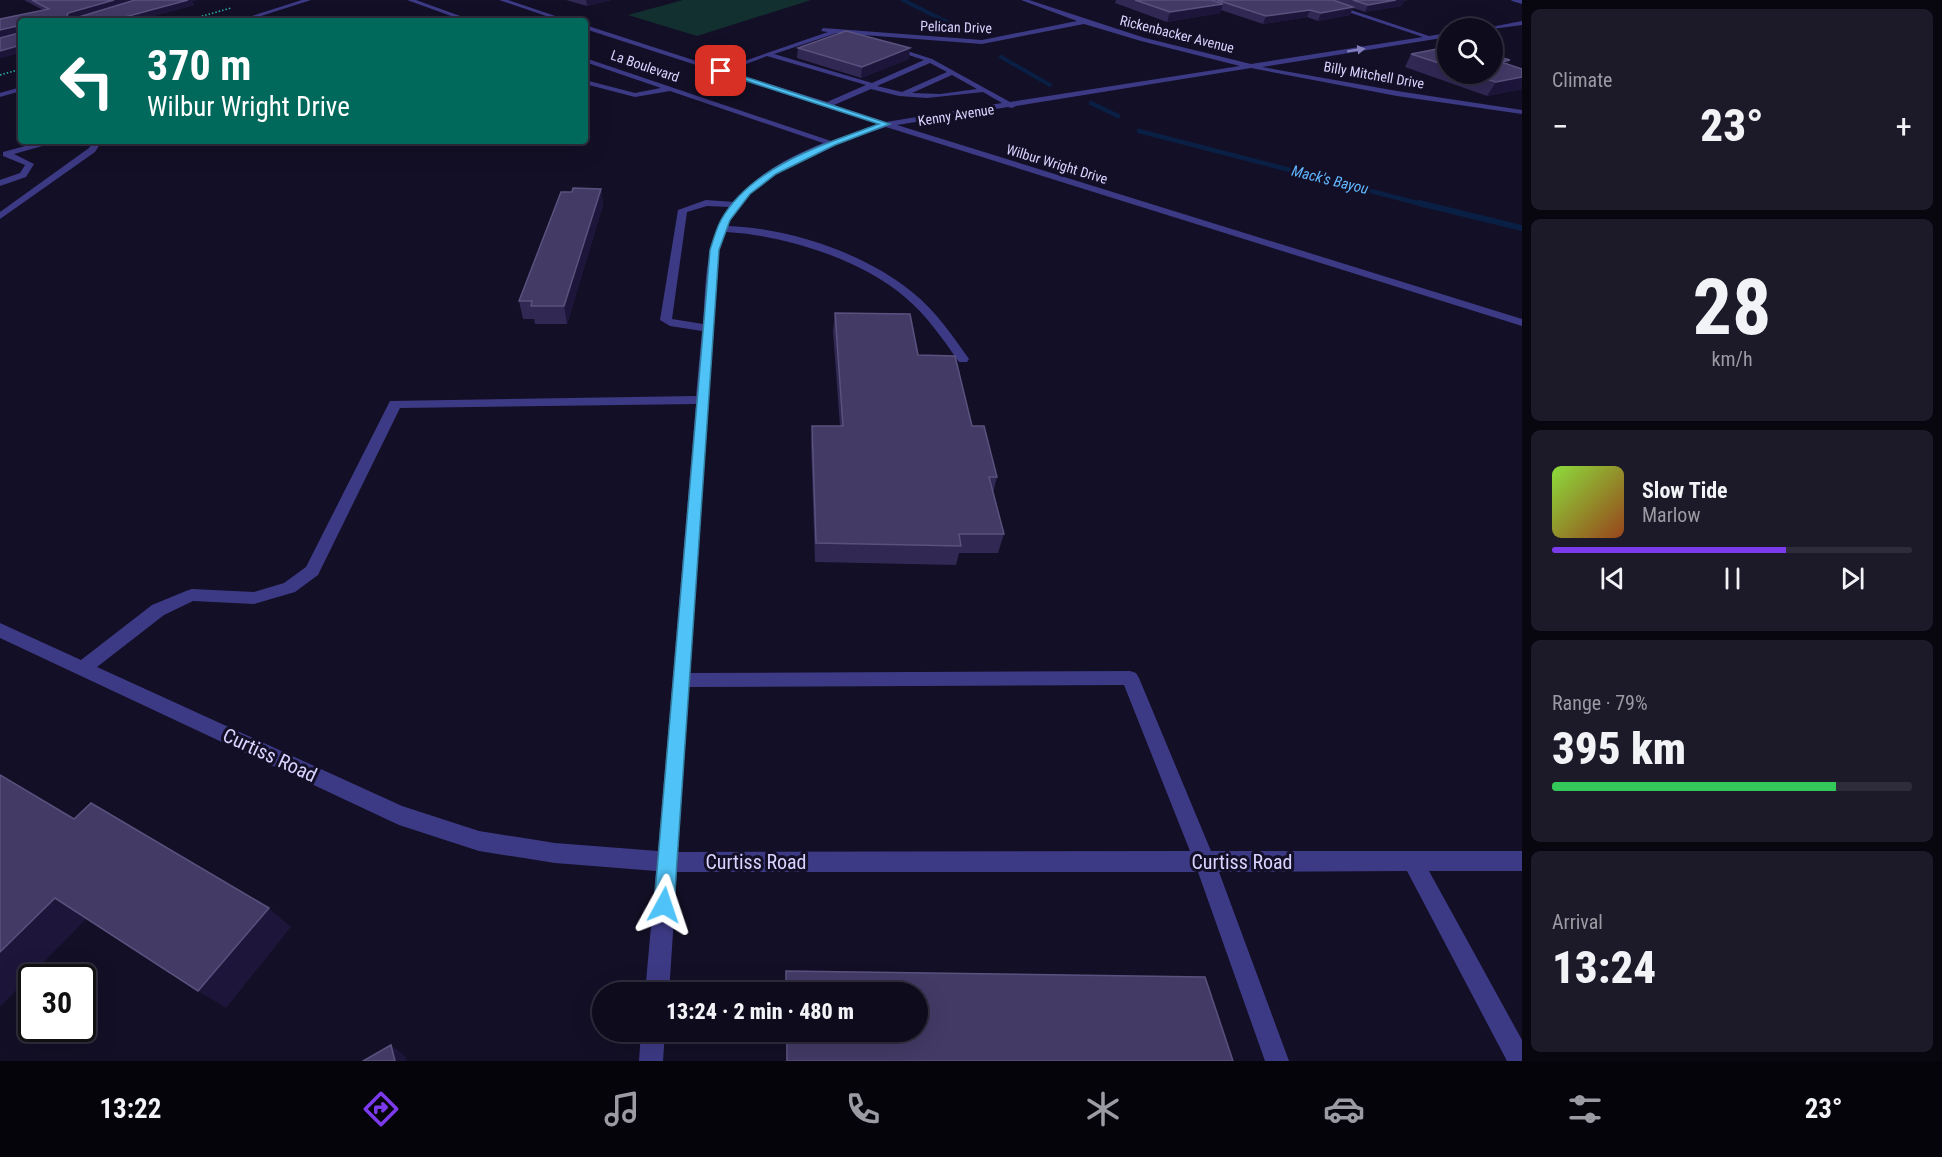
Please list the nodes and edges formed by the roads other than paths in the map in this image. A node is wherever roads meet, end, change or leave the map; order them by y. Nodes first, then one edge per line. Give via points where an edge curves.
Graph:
1 (308, 0) edge
2 (410, 0) edge
3 (502, 0) edge
4 (1024, 0) edge
5 (1315, 0) edge
6 (1514, 0) edge
7 (1522, 2) edge
8 (249, 18) edge
9 (462, 18) edge
10 (557, 18) edge
11 (1086, 22) junction
12 (1522, 23) edge
13 (1503, 26) edge
14 (588, 28) edge
15 (823, 30) dead end
16 (838, 31) junction
17 (891, 36) junction
18 (1437, 37) edge
19 (1430, 38) junction
20 (1156, 42) junction
21 (767, 54) junction
22 (930, 60) junction
23 (588, 61) edge
24 (1257, 66) junction
25 (721, 71) junction
26 (954, 72) junction
27 (1208, 74) junction
28 (588, 82) edge
29 (871, 85) junction
30 (671, 89) junction
31 (18, 90) edge
32 (984, 90) junction
33 (0, 95) edge
34 (900, 95) junction
35 (827, 105) junction
36 (1012, 106) junction
37 (1522, 112) edge
38 (886, 124) junction
39 (42, 144) edge
40 (96, 144) edge
41 (833, 144) junction
42 (3, 153) edge
43 (21, 158) junction
44 (0, 166) edge
45 (22, 175) junction
46 (0, 183) edge
47 (0, 190) edge
48 (737, 205) junction
49 (0, 216) edge
50 (722, 229) junction
51 (1522, 323) edge
52 (708, 328) junction
53 (963, 360) dead end
54 (703, 400) junction
55 (0, 630) edge
56 (83, 668) junction
57 (682, 680) junction
58 (1522, 861) edge
59 (668, 862) junction
60 (1205, 862) junction
61 (1413, 862) junction
62 (658, 982) edge
63 (652, 1042) edge
64 (651, 1061) edge
65 (1277, 1061) edge
66 (1520, 1061) edge

1 - 8 street
2 - 9 street
3 - 10 street
4 - 11 street, Rickenbacker Avenue
5 - 19 street
6 - 7 street
11 - 17 street, Pelican Drive via 982,42
11 - 20 street, Rickenbacker Avenue
12 - 13 street
14 - 25 street, Wilbur Wright Drive
15 - 16 street, Pelican Drive
16 - 17 street, Pelican Drive
16 - 21 street
17 - 22 street via 882,44
18 - 19 street, Kenny Avenue
24 -> 19 street, Kenny Avenue
20 - 24 street, Rickenbacker Avenue
20 - 27 street via 1209,61 1215,67
21 - 25 street
21 - 29 street
22 - 26 street
22 - 29 street
23 - 30 street, La Boulevard
24 - 27 street, Kenny Avenue
24 - 37 street, Billy Mitchell Drive via 1398,94
25 - 35 street, Wilbur Wright Drive
26 - 32 street
26 - 34 street
27 - 36 street, Kenny Avenue
28 - 30 street via 635,95
29 - 34 street
29 - 35 street
30 - 41 street, La Boulevard
31 - 33 street
32 - 34 street via 937,98
32 - 36 street
35 - 38 street, Wilbur Wright Drive
36 - 38 street, Kenny Avenue
38 - 41 street, Kenny Avenue
38 - 51 street, Wilbur Wright Drive
39 - 42 street
40 - 49 street
41 - 48 street, Kenny Avenue via 773,173
42 - 43 street
43 - 44 street
43 - 45 street via 30,164
45 - 46 street
45 - 47 street
48 - 50 street, Kenny Avenue
48 - 52 street via 706,203 683,210 666,320
50 - 52 street, Kenny Avenue via 714,250
50 - 53 street via 782,236 881,277 908,294 939,326
52 - 54 street, Kenny Avenue
54 - 56 street via 395,404 312,571 289,588 254,598 192,595 158,610
54 - 57 street, Kenny Avenue
55 - 56 street, Curtiss Road
56 - 59 street, Curtiss Road via 399,815 479,841 555,853
57 - 59 street, Kenny Avenue
57 - 60 street via 1130,678
58 - 61 street, Curtiss Road
59 - 60 street, Curtiss Road
59 - 62 street, Kenny Avenue
60 - 61 street, Curtiss Road
60 - 65 street
61 - 66 street
63 - 64 street

